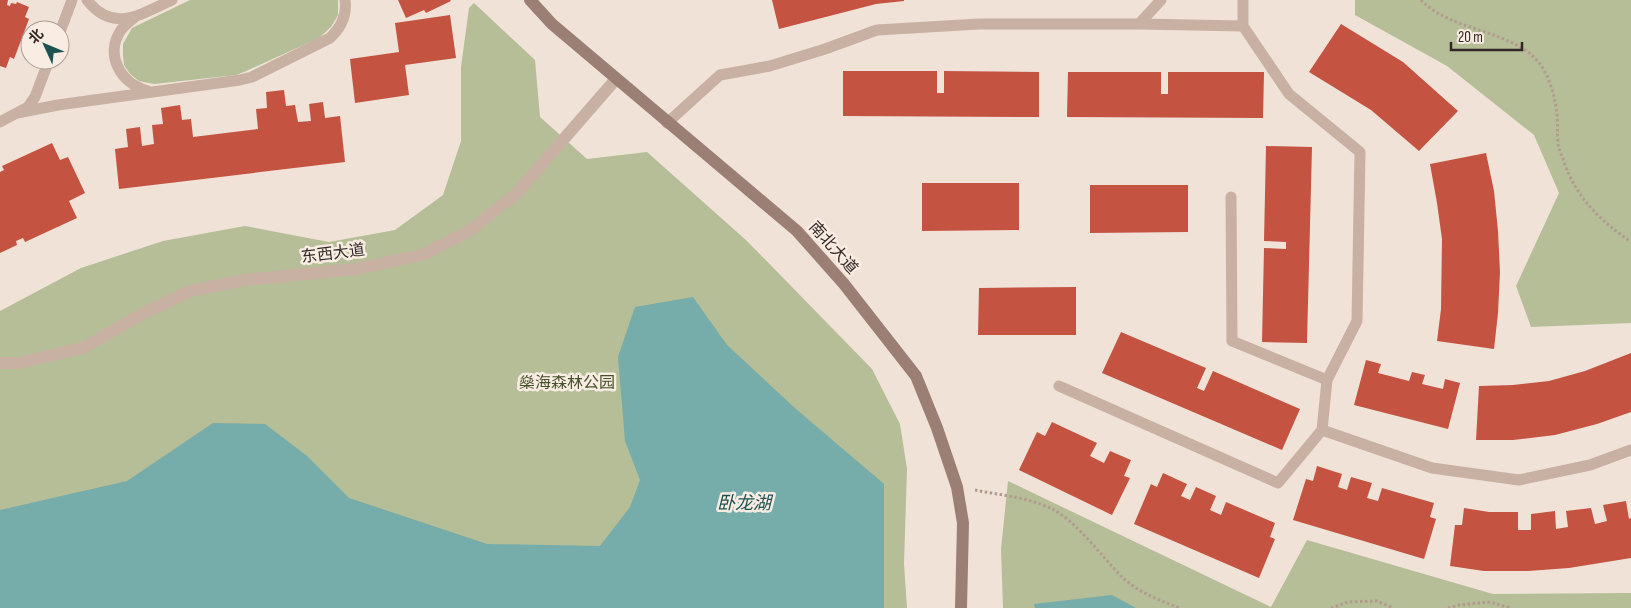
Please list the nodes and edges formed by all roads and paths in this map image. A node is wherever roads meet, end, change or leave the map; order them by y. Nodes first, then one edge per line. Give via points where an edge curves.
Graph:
1 (72, 0) edge
2 (87, 0) edge
3 (172, 0) edge
4 (344, 0) edge
5 (530, 0) edge
6 (1160, 0) edge
7 (1243, 0) edge
8 (1421, 0) edge
9 (135, 17) junction
10 (64, 20) edge
11 (1139, 24) junction
12 (1243, 26) junction
13 (45, 70) edge
14 (616, 79) junction
15 (152, 92) junction
16 (17, 113) junction
17 (0, 122) edge
18 (667, 124) junction
19 (1231, 197) dead end
20 (1631, 242) edge
21 (0, 363) edge
22 (1327, 380) junction
23 (1059, 386) dead end
24 (1322, 430) junction
25 (1631, 450) edge
26 (957, 487) junction
27 (961, 608) edge
28 (1180, 608) edge
29 (1331, 608) edge
30 (1393, 608) edge
31 (1448, 608) edge
32 (1510, 608) edge

1 - 10 lane
2 - 9 lane via 108,18
3 - 9 lane
4 - 15 lane via 345,12 338,31 321,44 252,77
5 - 14 street, 南北大道 via 552,24
6 - 11 lane
7 - 12 lane
8 - 20 path via 1443,16 1525,49 1540,64 1551,86 1557,112 1558,145 1569,176 1586,204 1609,227
9 - 15 lane via 120,32 114,52 115,62 126,79
11 - 12 lane
11 - 18 lane via 979,24 877,30 770,66 720,75
12 - 22 lane via 1289,94 1360,152 1357,321
13 - 16 lane via 35,97 28,107
14 - 18 street, 南北大道
14 - 21 street, 东西大道 via 516,194 469,231 422,255 356,269 245,280 190,291 82,348 19,363
15 - 16 lane
16 - 17 lane
18 - 26 street, 南北大道 via 797,232 844,284 916,376 938,428
19 - 22 lane via 1232,341
22 - 24 lane
23 - 24 lane via 1278,483
24 - 25 lane via 1432,468 1519,480 1590,465
26 - 27 street, 南北大道 via 963,523
26 - 28 path via 1051,508 1074,526 1124,578 1149,597
29 - 30 path via 1348,602 1377,601
31 - 32 path via 1490,602

